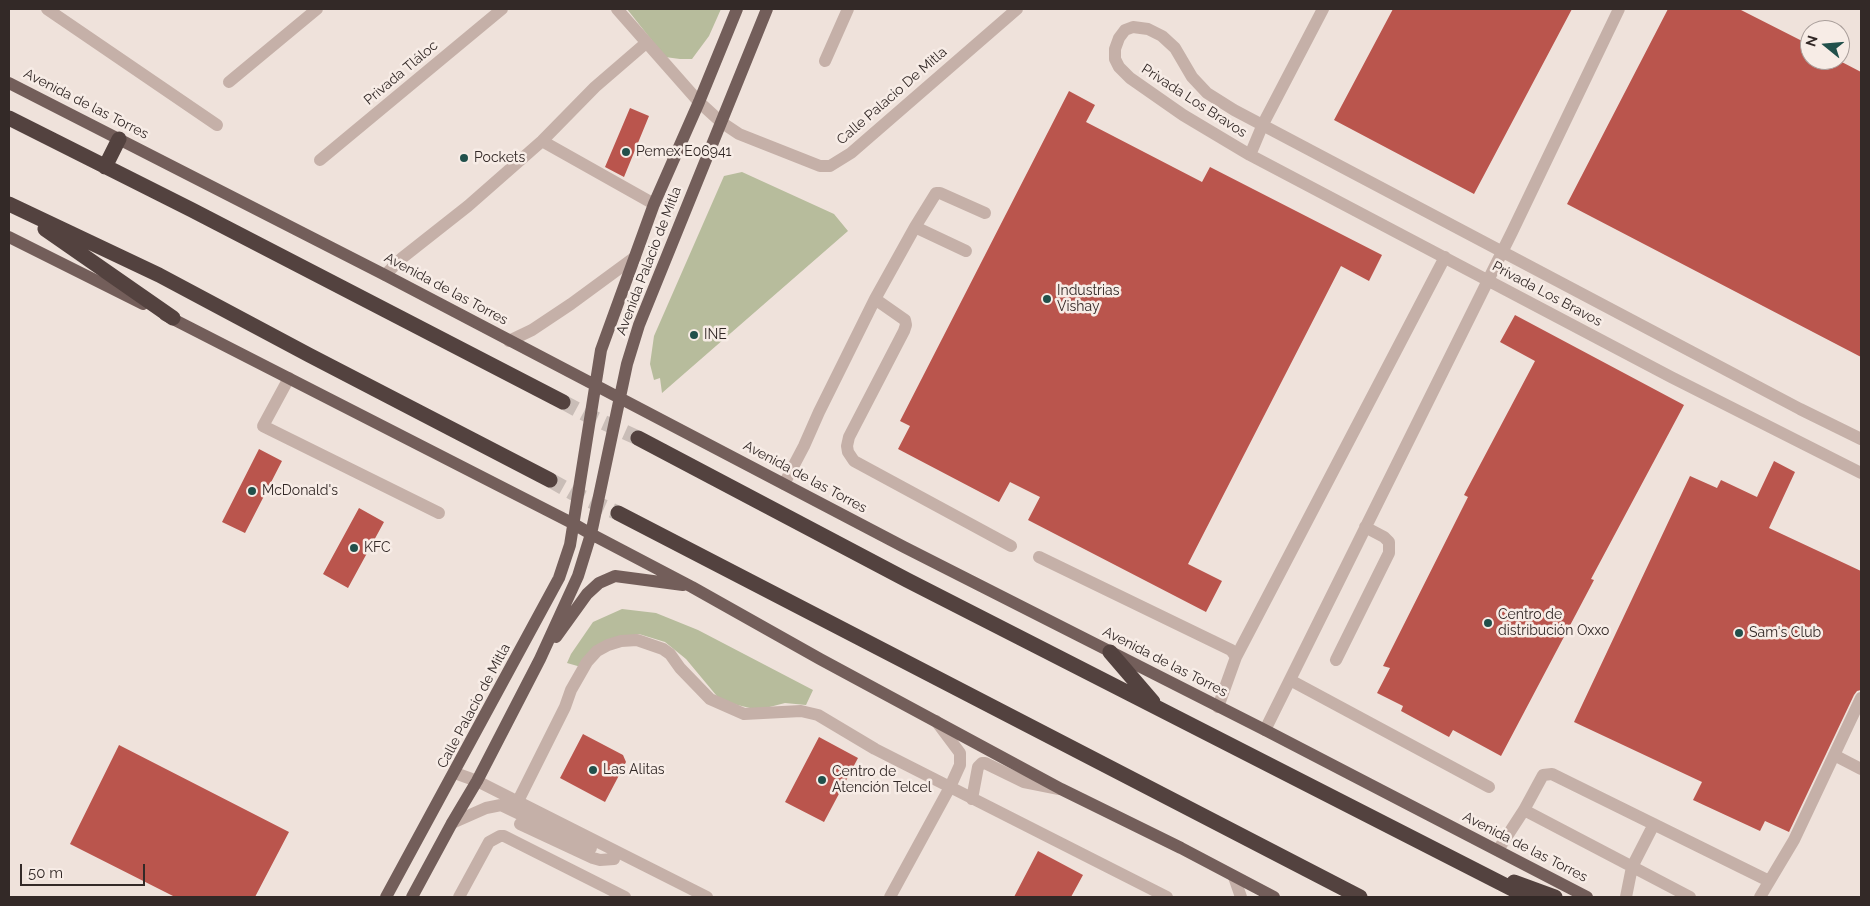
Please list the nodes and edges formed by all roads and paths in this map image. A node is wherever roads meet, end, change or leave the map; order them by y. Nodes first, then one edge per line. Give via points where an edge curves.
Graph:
1 (47, 9) edge
2 (317, 9) edge
3 (502, 9) edge
4 (616, 9) edge
5 (737, 9) edge
6 (767, 9) edge
7 (848, 9) edge
8 (1017, 9) edge
9 (1323, 9) edge
10 (1619, 9) edge
11 (646, 43) junction
12 (825, 62) dead end
13 (229, 82) dead end
14 (9, 83) edge
15 (699, 102) junction
16 (9, 118) edge
17 (721, 122) junction
18 (217, 124) dead end
19 (1263, 124) junction
20 (119, 139) junction
21 (542, 141) junction
22 (1250, 155) junction
23 (320, 160) dead end
24 (105, 167) junction
25 (654, 204) junction
26 (10, 205) edge
27 (985, 213) dead end
28 (914, 227) junction
29 (9, 237) edge
30 (966, 251) dead end
31 (1502, 252) junction
32 (635, 256) junction
33 (1445, 258) junction
34 (385, 275) junction
35 (1488, 280) junction
36 (875, 299) junction
37 (173, 318) junction
38 (509, 341) junction
39 (289, 378) junction
40 (596, 386) junction
41 (620, 398) junction
42 (563, 402) tunnel mouth
43 (638, 438) tunnel mouth
44 (1861, 439) edge
45 (1861, 473) edge
46 (550, 480) tunnel mouth
47 (784, 484) junction
48 (439, 513) dead end
49 (618, 513) tunnel mouth
50 (572, 523) junction
51 (1365, 527) junction
52 (591, 534) junction
53 (1011, 546) dead end
54 (1039, 557) dead end
55 (692, 586) junction
56 (1110, 652) junction
57 (1236, 657) junction
58 (540, 659) junction
59 (1336, 660) dead end
60 (1290, 680) junction
61 (1861, 698) edge
62 (1157, 707) junction
63 (1218, 707) junction
64 (935, 720) junction
65 (1265, 730) junction
66 (1834, 755) junction
67 (1861, 769) edge
68 (455, 773) junction
69 (478, 781) junction
70 (950, 787) junction
71 (1489, 787) dead end
72 (1061, 789) junction
73 (972, 798) junction
74 (518, 802) junction
75 (1524, 810) junction
76 (452, 822) junction
77 (1654, 824) junction
78 (1498, 850) junction
79 (630, 859) junction
80 (1466, 864) junction
81 (1632, 867) junction
82 (1234, 877) junction
83 (1769, 880) junction
84 (386, 897) edge
85 (412, 897) edge
86 (458, 897) edge
87 (625, 897) edge
88 (707, 897) edge
89 (890, 897) edge
90 (1167, 897) edge
91 (1241, 897) edge
92 (1274, 897) edge
93 (1360, 897) edge
94 (1528, 897) edge
95 (1555, 897) edge
96 (1587, 897) edge
97 (1626, 897) edge
98 (1690, 897) edge
99 (1760, 897) edge

1 - 18 street
2 - 13 street
3 - 23 street, Privada Tláloc
4 - 11 street, Calle Palacio De Mitla
5 - 15 main road, Avenida Palacio de Mitla
6 - 17 main road, Avenida Palacio de Mitla
7 - 12 street
8 - 17 street, Calle Palacio De Mitla via 851,153 830,166 801,160 739,134
9 - 19 street
10 - 31 street
11 - 15 street, Calle Palacio De Mitla
11 - 21 street via 595,87
14 - 20 main road, Avenida de las Torres
15 - 17 street, Calle Palacio De Mitla
15 - 25 main road, Avenida Palacio de Mitla
16 - 24 highway
17 - 41 main road, Avenida Palacio de Mitla via 639,324 626,364
19 - 22 street
19 - 22 street, Privada Los Bravos via 1207,93 1192,78 1175,48 1162,36 1134,27 1125,30 1119,38 1115,59 1130,78 1183,115
19 - 31 street, Privada Los Bravos
20 - 24 highway
20 - 34 main road, Avenida de las Torres
21 - 25 street
21 - 34 street
22 - 33 street, Privada Los Bravos
24 - 42 highway
25 - 32 main road, Avenida Palacio de Mitla
26 - 37 highway
26 - 46 highway via 159,275
27 - 28 street via 936,193
28 - 30 street
28 - 36 street
29 - 37 main road
31 - 35 street
31 - 44 street, Privada Los Bravos
32 - 38 street via 571,304
32 - 40 main road, Avenida Palacio de Mitla via 601,350
33 - 35 street, Privada Los Bravos
33 - 57 street
34 - 38 main road, Avenida de las Torres
35 - 45 street, Privada Los Bravos via 1671,378
35 - 51 street
36 - 47 street
36 - 53 street via 900,315 906,325 849,437 848,452 854,461
37 - 39 main road
38 - 40 main road, Avenida de las Torres
39 - 48 street via 263,426
39 - 50 main road
40 - 41 main road, Avenida de las Torres
40 - 50 main road, Avenida Palacio de Mitla
41 - 47 main road, Avenida de las Torres
41 - 52 main road, Avenida Palacio de Mitla
43 - 62 highway
47 - 56 main road, Avenida de las Torres
49 - 93 highway
50 - 52 main road
50 - 68 main road, Calle Palacio de Mitla via 570,544 559,578
51 - 59 street via 1389,542 1389,554
51 - 60 street
52 - 55 main road
52 - 58 main road via 578,576
54 - 57 street via 1231,650
55 - 58 main road via 615,576 599,583 587,594
55 - 64 main road
56 - 62 highway
56 - 63 main road, Avenida de las Torres
57 - 63 street
58 - 69 main road
60 - 65 street
60 - 71 street
61 - 66 street
62 - 80 highway
63 - 65 main road, Avenida de las Torres
64 - 70 street via 960,753 960,765
64 - 72 main road
65 - 78 main road, Avenida de las Torres
66 - 67 street
66 - 83 street via 1794,840
68 - 69 street
68 - 84 main road, Calle Palacio de Mitla
69 - 74 street
69 - 76 main road
70 - 73 street
70 - 74 street via 818,716 800,711 750,715 736,712 710,699 670,654 637,640 608,645 587,662
70 - 89 street
72 - 73 street via 1024,782 982,763 978,767
72 - 82 main road
73 - 90 street
74 - 79 street
75 - 77 street via 1543,775 1552,774
75 - 78 street
75 - 81 street
76 - 79 street via 501,805 614,859
76 - 85 main road
77 - 81 street
77 - 83 street
78 - 96 main road, Avenida de las Torres
79 - 88 street
80 - 94 highway
80 - 95 highway
81 - 97 street
81 - 98 street
82 - 91 street
82 - 92 main road
83 - 99 street
86 - 87 street via 489,842 504,836

